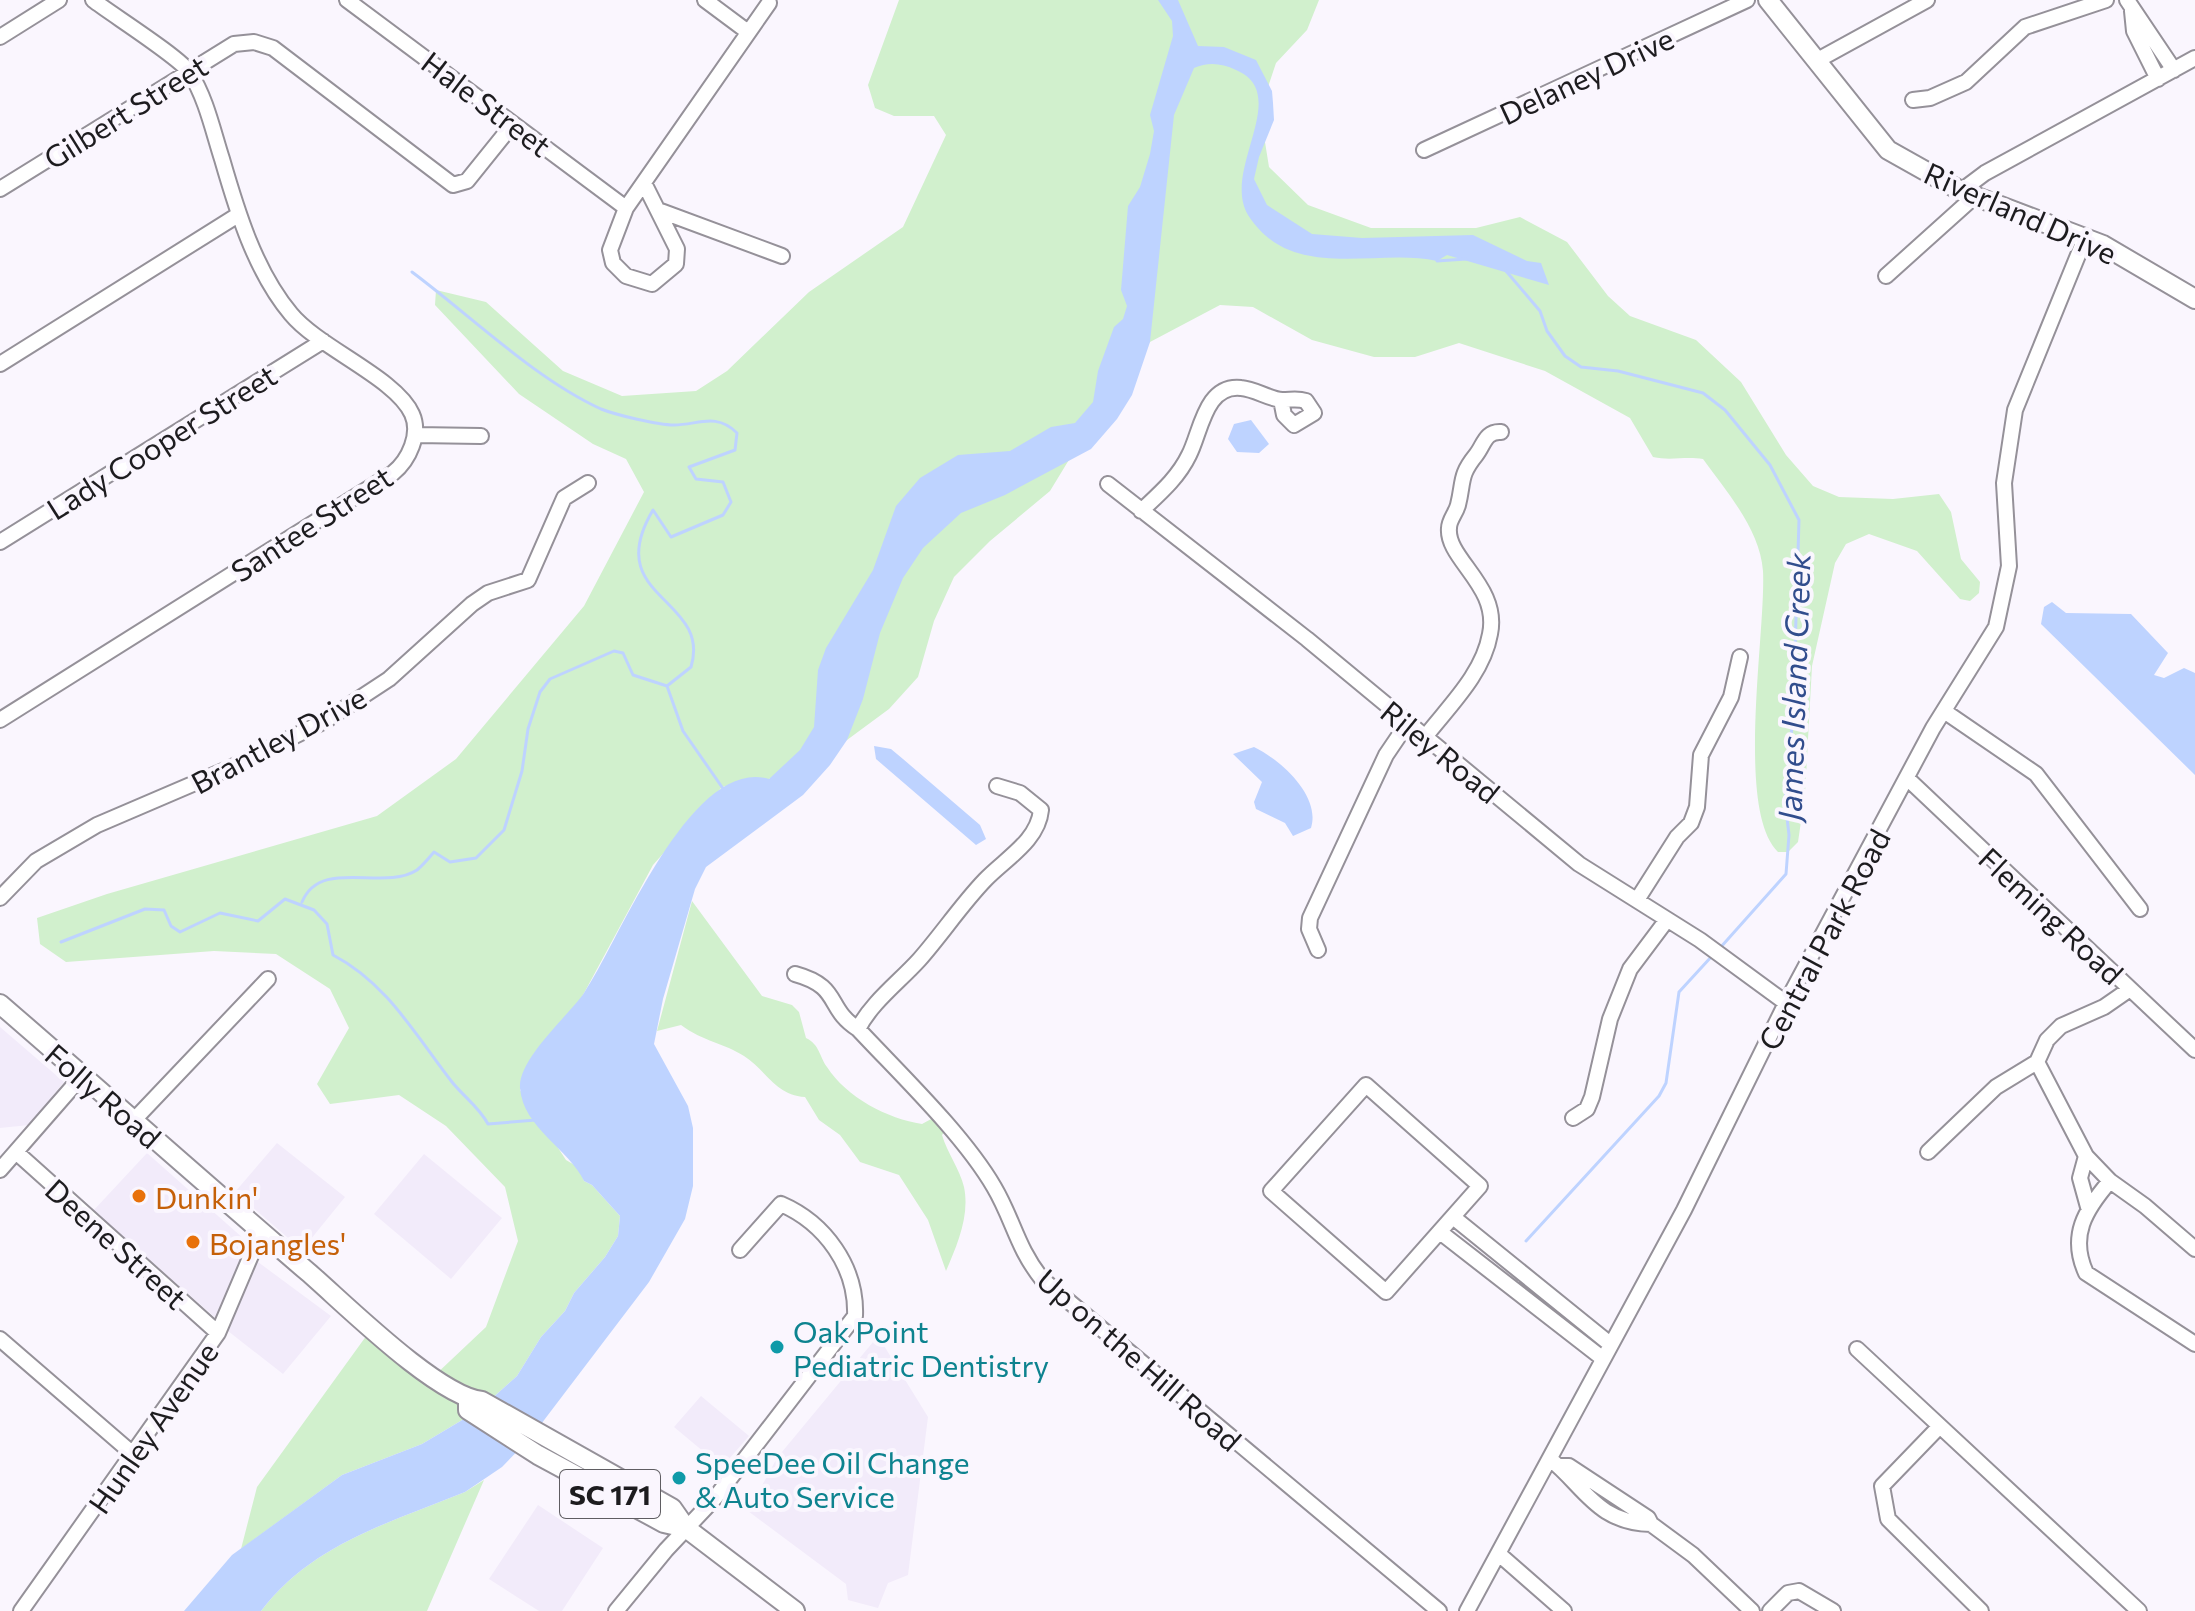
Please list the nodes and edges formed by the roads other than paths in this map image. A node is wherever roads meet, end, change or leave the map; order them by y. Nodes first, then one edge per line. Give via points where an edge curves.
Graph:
1 (59, 0) edge
2 (93, 0) edge
3 (347, 0) edge
4 (705, 0) edge
5 (1747, 0) edge
6 (1768, 0) edge
7 (1927, 0) edge
8 (2106, 0) edge
9 (769, 3) dead end
10 (2130, 5) edge
11 (748, 32) junction
12 (0, 37) edge
13 (2195, 58) edge
14 (1816, 61) junction
15 (2174, 70) junction
16 (189, 71) junction
17 (2158, 79) junction
18 (1913, 100) dead end
19 (513, 124) junction
20 (1424, 150) dead end
21 (644, 183) junction
22 (0, 189) edge
23 (1968, 193) junction
24 (626, 208) junction
25 (658, 210) junction
26 (238, 215) junction
27 (2085, 238) junction
28 (782, 256) dead end
29 (1886, 276) dead end
30 (2195, 299) edge
31 (323, 341) junction
32 (0, 364) edge
33 (1281, 400) dead end
34 (1501, 432) dead end
35 (416, 435) junction
36 (481, 436) dead end
37 (588, 483) dead end
38 (1108, 484) dead end
39 (1141, 511) junction
40 (0, 542) edge
41 (1740, 657) dead end
42 (1944, 711) junction
43 (0, 720) edge
44 (1407, 724) junction
45 (1425, 737) junction
46 (1909, 780) junction
47 (997, 786) dead end
48 (0, 898) edge
49 (1637, 900) junction
50 (2140, 909) dead end
51 (1666, 921) junction
52 (1318, 950) dead end
53 (795, 974) dead end
54 (268, 979) dead end
55 (2130, 989) junction
56 (1786, 1003) junction
57 (0, 1004) edge
58 (858, 1029) junction
59 (2195, 1050) edge
60 (2037, 1062) junction
61 (82, 1076) junction
62 (1573, 1118) dead end
63 (134, 1120) junction
64 (16, 1152) junction
65 (1928, 1152) dead end
66 (2086, 1156) junction
67 (0, 1170) edge
68 (2110, 1181) junction
69 (2088, 1207) junction
70 (1453, 1217) junction
71 (261, 1232) junction
72 (1440, 1232) junction
73 (2195, 1249) edge
74 (740, 1250) dead end
75 (218, 1333) junction
76 (0, 1340) edge
77 (1610, 1344) junction
78 (2195, 1344) edge
79 (1857, 1349) dead end
80 (1602, 1358) junction
81 (1939, 1427) junction
82 (133, 1454) junction
83 (1555, 1462) junction
84 (686, 1528) junction
85 (1500, 1555) junction
86 (21, 1611) edge
87 (616, 1611) edge
88 (795, 1611) edge
89 (1439, 1611) edge
90 (1467, 1611) edge
91 (1564, 1611) edge
92 (1752, 1611) edge
93 (1770, 1611) edge
94 (1833, 1611) edge
95 (1981, 1611) edge
96 (2139, 1611) edge

1 - 12 street
2 - 16 street, Santee Street
3 - 19 street, Hale Street
4 - 11 street
5 - 20 street, Delaney Drive
6 - 14 main road, Riverland Drive
7 - 14 street
8 - 18 street via 2025,27 1966,82
9 - 11 street
10 - 15 street
10 - 17 street via 2134,31
11 - 21 street
13 - 15 street
14 - 23 main road, Riverland Drive via 1888,150
15 - 17 street
16 - 19 street, Gilbert Street via 234,44 254,42 273,48 453,185 467,181
16 - 22 street, Gilbert Street
16 - 26 street, Santee Street via 210,119
17 - 23 street via 1985,173
19 - 24 street, Hale Street
21 - 24 street
21 - 25 street
23 - 27 main road, Riverland Drive
23 - 29 street
24 - 25 street via 610,250 613,263 626,276 652,284 676,264 677,249
25 - 28 street
26 - 31 street, Santee Street via 290,312
26 - 32 street
27 - 30 main road, Riverland Drive
27 - 42 street, Central Park Road via 2015,410 2004,483 2009,566 1996,627
31 - 35 street, Santee Street via 407,404
31 - 40 street, Lady Cooper Street
33 - 39 street via 1238,387 1216,396 1176,477
34 - 45 street via 1486,437 1465,467 1459,504 1448,528 1453,545 1483,588 1491,633 1472,678
35 - 36 street
35 - 43 street, Santee Street via 393,473
37 - 48 street, Brantley Drive via 564,498 528,580 472,604 389,679 311,728 97,825 36,861
38 - 39 street, Riley Road
39 - 44 street, Riley Road
41 - 49 street via 1731,697 1701,755 1691,823
42 - 46 street, Central Park Road
42 - 50 street via 2036,774
44 - 45 street, Riley Road
44 - 52 street via 1386,755 1310,918
45 - 49 street, Riley Road via 1579,864
46 - 55 street, Fleming Road
46 - 56 street, Central Park Road
47 - 58 street via 1033,800 1041,810 1040,821 864,1016
49 - 51 street, Riley Road
51 - 56 street, Riley Road
51 - 62 street via 1630,969 1610,1019 1592,1097 1587,1109
53 - 58 street, Up on the Hill Road via 829,989 844,1020
54 - 63 street
55 - 59 street, Fleming Road
55 - 60 street via 2061,1026
56 - 77 street, Central Park Road via 1711,1159
57 - 61 main road, Folly Road / SC 171
58 - 89 street, Up on the Hill Road via 984,1172 1026,1260 1042,1279
60 - 65 street via 1996,1087
60 - 66 street
61 - 63 main road, Folly Road / SC 171
61 - 64 street
63 - 71 main road, Folly Road / SC 171
64 - 67 street
64 - 75 street, Deene Street
66 - 68 street
66 - 69 street via 2080,1178
68 - 69 street
68 - 73 street
69 - 78 street via 2077,1237 2086,1273
70 - 72 street
70 - 72 street via 1480,1186 1366,1085 1271,1191 1386,1292
70 - 77 street
71 - 75 street, Hunley Avenue
71 - 84 main road, Folly Road / SC 171 via 387,1341 468,1399 482,1401 542,1448 672,1508
72 - 80 street
74 - 84 street via 781,1204 802,1213 841,1257 853,1283 855,1316
75 - 82 street, Hunley Avenue
76 - 82 street
77 - 80 street, Central Park Road
79 - 81 street
80 - 83 street, Central Park Road
81 - 95 street via 1882,1486 1888,1519
81 - 96 street
82 - 86 street, Hunley Avenue
83 - 85 street, Central Park Road
83 - 92 street via 1588,1499 1607,1513 1651,1524
84 - 87 street
84 - 88 main road, Folly Road / SC 171
85 - 90 street, Central Park Road
85 - 91 street
93 - 94 street via 1788,1593 1799,1591

